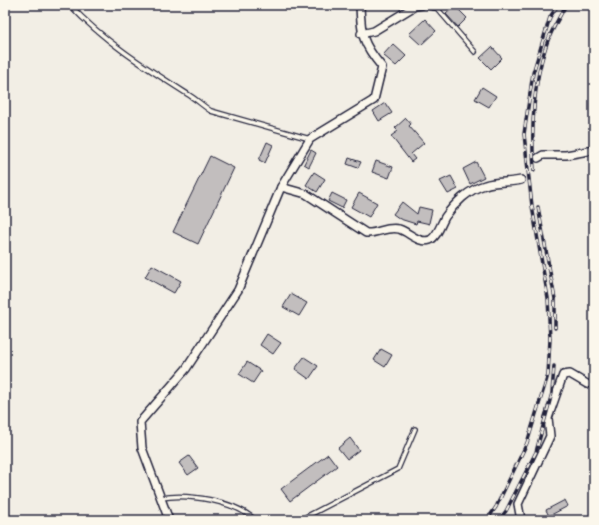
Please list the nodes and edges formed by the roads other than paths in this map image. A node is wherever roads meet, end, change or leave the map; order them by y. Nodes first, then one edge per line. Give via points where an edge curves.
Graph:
1 (70, 5) edge
2 (360, 5) edge
3 (422, 5) edge
4 (433, 5) edge
5 (361, 34) junction
6 (475, 52) dead end
7 (310, 139) junction
8 (594, 150) edge
9 (538, 158) dead end
10 (521, 180) dead end
11 (281, 187) junction
12 (587, 384) dead end
13 (415, 429) dead end
14 (161, 498) junction
15 (169, 520) edge
16 (255, 520) edge
17 (300, 520) edge
18 (521, 520) edge

1 - 7 lane via 90,26 211,111
2 - 5 street
3 - 5 street via 415,6 374,31
4 - 6 lane
5 - 7 street via 371,54 382,67 374,100
7 - 11 street
8 - 9 street via 566,155 544,155
10 - 11 street via 486,184 477,188 451,209 434,237 429,240 421,240 399,229 366,233 306,194
11 - 14 street via 238,290 186,369 140,422 142,448
12 - 18 street via 570,374 563,375 548,418 550,436 518,504
13 - 17 lane via 398,469
14 - 15 street
14 - 16 lane via 201,497 234,508

